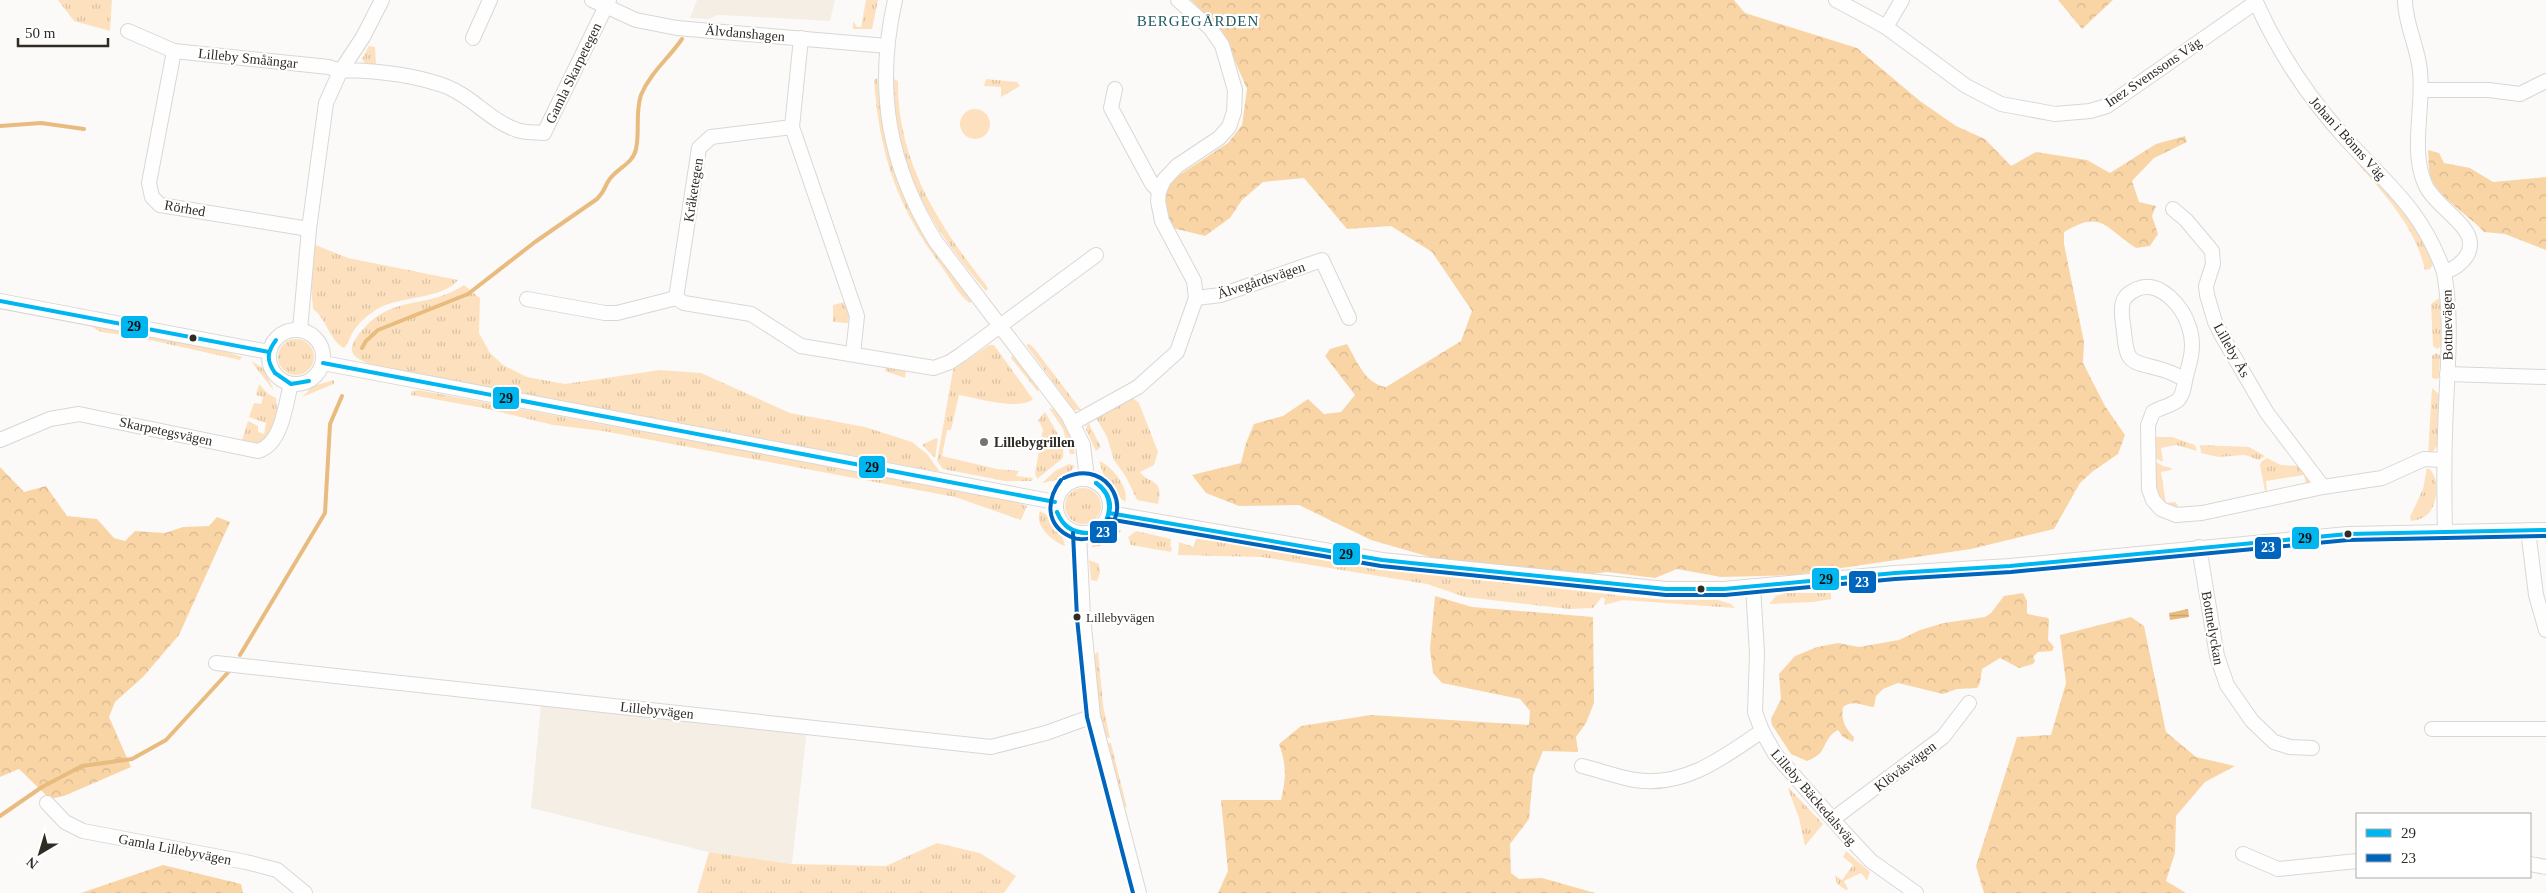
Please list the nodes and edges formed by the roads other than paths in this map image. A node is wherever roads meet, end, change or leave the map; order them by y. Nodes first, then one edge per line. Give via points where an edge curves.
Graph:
1 (382, 0) edge
2 (490, 0) edge
3 (592, 0) edge
4 (895, 0) edge
5 (1178, 0) edge
6 (1836, 0) edge
7 (1902, 0) edge
8 (2405, 0) edge
9 (2255, 1) edge
10 (608, 3) edge
11 (1886, 27) junction
12 (128, 31) dead end
13 (473, 38) dead end
14 (801, 38) junction
15 (887, 46) junction
16 (174, 51) junction
17 (340, 72) junction
18 (2546, 81) edge
19 (1114, 89) dead end
20 (2422, 90) junction
21 (792, 127) junction
22 (1159, 191) junction
23 (2173, 209) dead end
24 (309, 229) junction
25 (1096, 255) dead end
26 (2444, 272) junction
27 (676, 298) junction
28 (1196, 298) junction
29 (527, 299) dead end
30 (0, 301) edge
31 (1349, 318) dead end
32 (1000, 325) junction
33 (300, 330) junction
34 (269, 352) junction
35 (853, 354) junction
36 (323, 363) junction
37 (2447, 374) junction
38 (2546, 377) edge
39 (2185, 379) junction
40 (291, 384) junction
41 (1073, 423) junction
42 (0, 440) edge
43 (2444, 460) junction
44 (1087, 478) junction
45 (2322, 487) junction
46 (1055, 502) junction
47 (1110, 513) junction
48 (2528, 530) junction
49 (2546, 530) edge
50 (2445, 532) junction
51 (1079, 533) junction
52 (2199, 547) junction
53 (1754, 586) junction
54 (2546, 630) edge
55 (216, 664) dead end
56 (1968, 703) dead end
57 (1093, 716) junction
58 (2432, 730) dead end
59 (2546, 730) edge
60 (1762, 731) junction
61 (2312, 748) dead end
62 (1582, 766) dead end
63 (47, 803) dead end
64 (1833, 820) junction
65 (2243, 854) dead end
66 (2356, 861) edge
67 (2531, 864) edge
68 (2546, 867) edge
69 (305, 893) edge
70 (1139, 893) edge
71 (1916, 893) edge

1 - 17 street
2 - 13 street
3 - 10 street, Älvdanshagen
4 - 15 street
5 - 22 street via 1210,28 1222,45 1235,90 1234,112 1229,127 1219,138 1177,166
6 - 11 street, Inez Svenssons Väg
7 - 11 street
8 - 20 street, Bottnevägen
9 - 11 street, Inez Svenssons Väg via 2107,106 2078,113 2055,114 2001,104 1987,98 1948,74
9 - 26 street, Johan i Bönns Väg via 2273,38 2306,90 2421,222
10 - 14 street, Älvdanshagen via 636,20 677,28
10 - 17 street, Gamla Skarpetegen via 544,133 518,131 447,87 403,74 360,70
12 - 16 street, Lilleby Småängar
14 - 15 street, Älvdanshagen
14 - 21 street
15 - 32 street via 885,88 889,128 907,188 936,242
16 - 17 street, Lilleby Småängar via 329,67
16 - 24 street, Rörhed via 149,183 152,197 160,205
17 - 24 street via 326,103
18 - 20 street via 2520,94 2489,90
19 - 22 street via 1111,108 1152,184
20 - 26 street, Bottnevägen via 2418,151 2420,172 2431,196 2467,232 2470,241 2466,256 2459,265
21 - 27 street, Kråketegen via 711,137 699,148
21 - 35 street via 857,316
22 - 28 street via 1162,221 1194,281
23 - 45 street, Lilleby Ås via 2212,250 2214,264 2206,286 2218,328 2267,413
24 - 33 street
25 - 32 street
26 - 37 street, Bottnevägen via 2450,336
27 - 29 street via 617,313
27 - 35 street via 751,314 801,346
28 - 31 street, Älvegårdsvägen via 1221,295 1322,260
28 - 41 street via 1177,352 1138,387
30 - 34 street
32 - 35 street via 950,362 934,368
32 - 41 street
33 - 34 street via 289,330 280,335
33 - 36 street via 319,341
34 - 40 street via 273,372
36 - 40 street via 311,380
36 - 46 street
37 - 38 street
37 - 43 street, Bottnevägen
39 - 39 street, Lilleby Ås via 2192,342 2186,318 2180,309 2163,292 2144,286 2126,295 2122,303 2125,344 2130,360
39 - 45 street, Lilleby Ås via 2179,400 2158,409 2149,420 2149,489 2161,509 2176,515 2202,513
40 - 42 street, Skarpetegsvägen via 277,435 271,445 258,451 79,414 50,419
41 - 44 street via 1082,445
43 - 45 street, Lilleby Ås via 2424,459 2382,478
43 - 50 street, Bottnevägen
44 - 46 street via 1066,484
44 - 47 street via 1099,484 1107,494
46 - 51 street via 1061,522
47 - 51 street via 1098,529
47 - 53 street via 1447,568 1666,589
48 - 49 street
48 - 50 street
48 - 54 street via 2536,595
50 - 52 street via 2348,534
51 - 57 street via 1082,617
52 - 53 street
52 - 61 street, Bottnelyckan via 2217,656 2227,685 2252,720 2274,742
53 - 60 street, Lilleby Bäckedalsväg via 1755,712
55 - 57 street, Lillebyvägen via 992,747
56 - 64 street, Klövåsvägen via 1943,737
57 - 70 street
58 - 59 street
60 - 62 street via 1714,764 1690,775 1636,780
60 - 64 street, Lilleby Bäckedalsväg via 1775,754
63 - 69 street, Gamla Lillebyvägen via 65,822 82,831 277,870
64 - 71 street, Lilleby Bäckedalsväg via 1871,861
65 - 66 street via 2278,869
67 - 68 street

